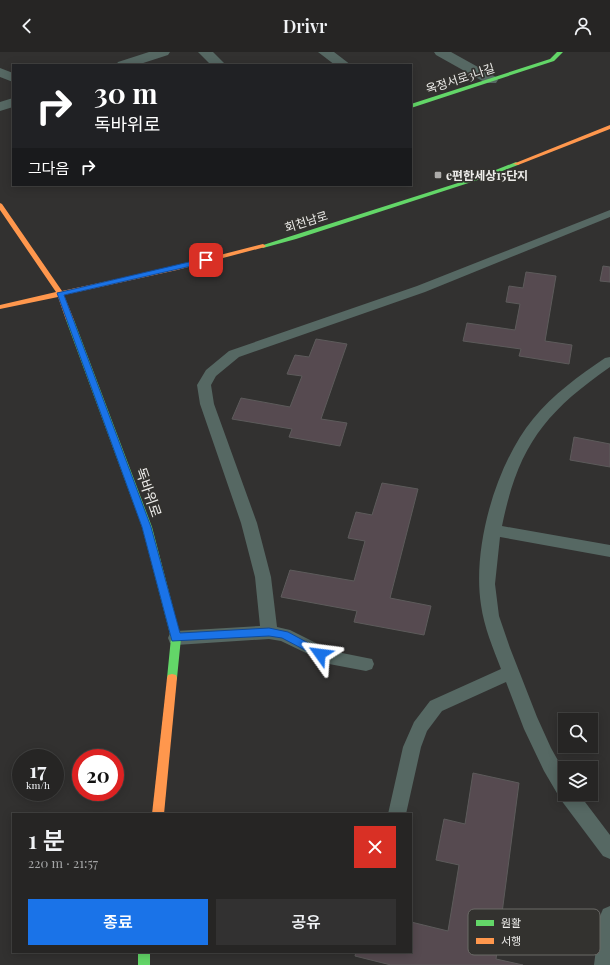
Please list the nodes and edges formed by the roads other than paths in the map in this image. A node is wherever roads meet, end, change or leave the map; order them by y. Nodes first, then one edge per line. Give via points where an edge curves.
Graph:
1 (163, 52) edge
2 (205, 52) edge
3 (325, 52) edge
4 (441, 52) edge
5 (560, 52) edge
6 (126, 64) edge
7 (218, 64) edge
8 (343, 64) edge
9 (0, 72) edge
10 (12, 78) edge
11 (491, 80) junction
12 (12, 102) edge
13 (412, 106) edge
14 (0, 107) edge
15 (610, 127) edge
16 (0, 205) edge
17 (610, 213) edge
18 (60, 293) junction
19 (0, 307) edge
20 (610, 361) edge
21 (493, 530) junction
22 (610, 551) edge
23 (269, 632) junction
24 (176, 638) junction
25 (366, 664) dead end
26 (510, 672) junction
27 (558, 778) edge
28 (573, 801) edge
29 (158, 813) edge
30 (397, 813) edge
31 (610, 850) edge
32 (610, 916) edge
33 (144, 953) edge
34 (144, 965) edge
35 (604, 965) edge

1 - 6 street
2 - 7 street
3 - 8 street
4 - 11 street
5 - 11 main road, 옥정서로3나길 via 552,60
9 - 10 street
11 - 13 main road, 옥정서로3나길
12 - 14 street
15 - 18 main road, 회천남로 via 485,176 294,238 177,268
16 - 18 main road, 독바위로
17 - 23 lane via 448,279 234,354 211,373 204,385 207,404 249,523 263,577
18 - 19 main road, 회천남로
18 - 24 main road, 독바위로 via 146,527
20 - 21 lane via 586,377 549,409 528,435 510,468
21 - 22 lane
21 - 26 lane via 487,565 489,605
23 - 24 lane
23 - 25 lane via 284,635 329,658
24 - 29 main road, 독바위로
26 - 27 lane via 537,740
26 - 30 lane via 436,706 420,727 412,747
28 - 31 lane
32 - 35 lane
33 - 34 main road

